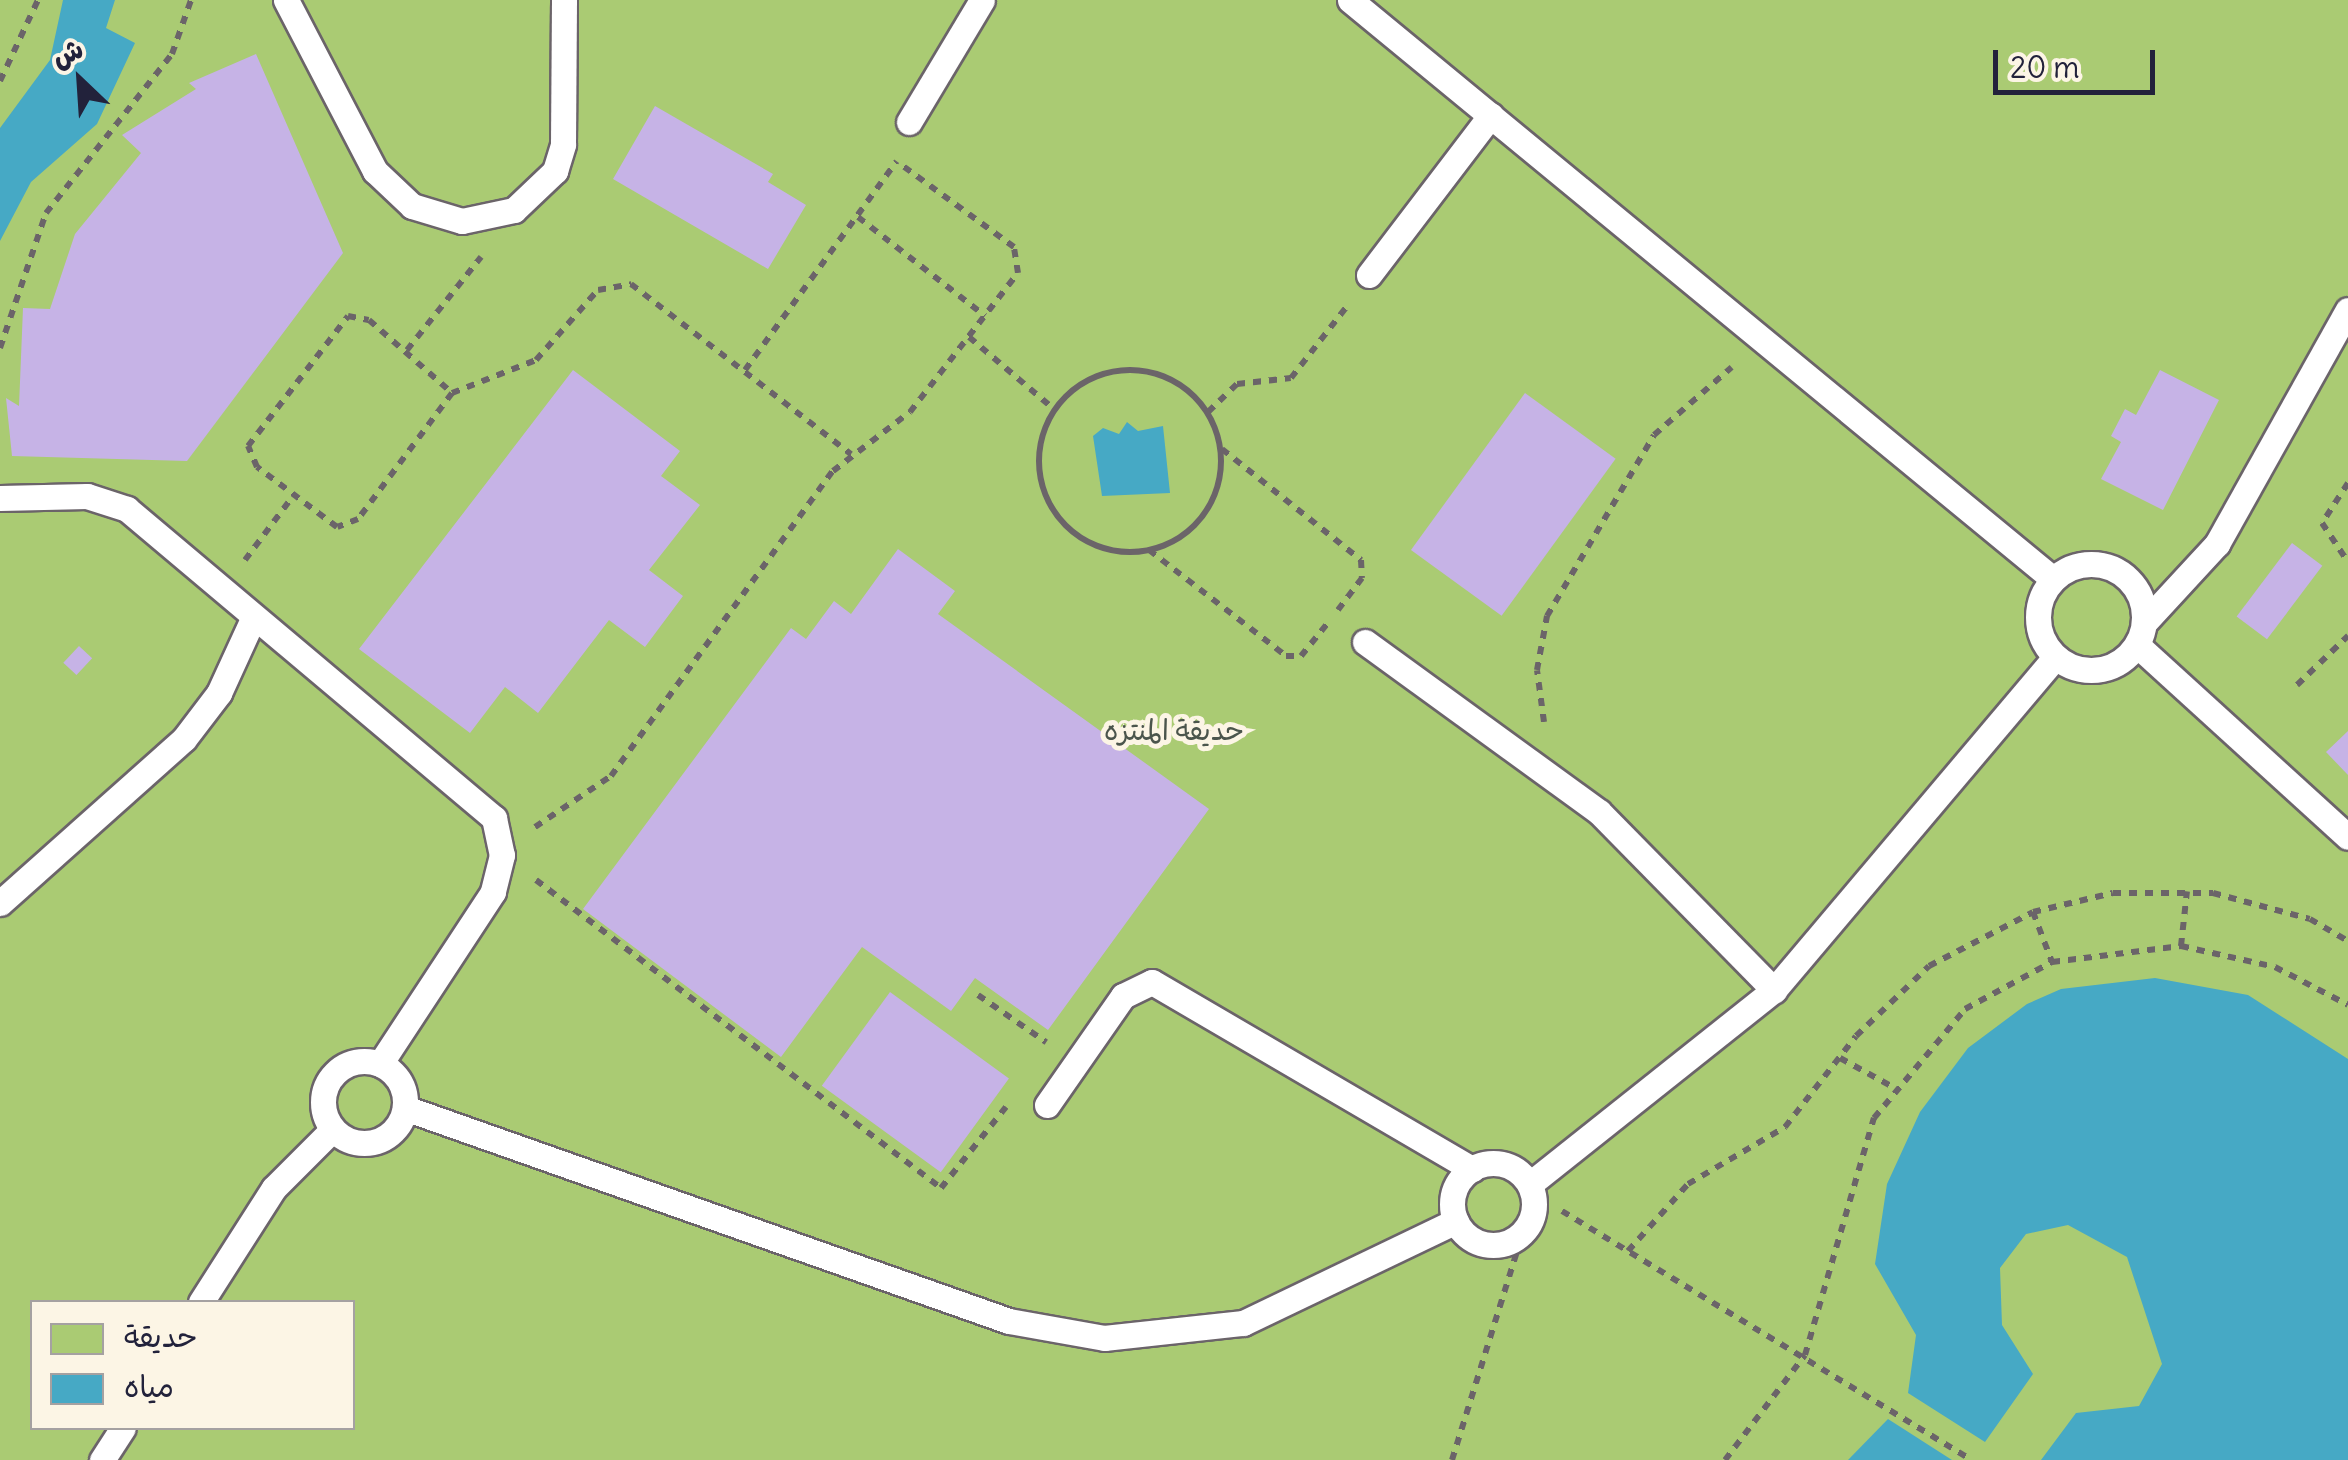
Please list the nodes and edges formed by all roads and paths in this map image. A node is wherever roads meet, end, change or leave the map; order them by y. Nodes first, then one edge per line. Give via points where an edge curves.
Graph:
1 (38, 0) edge
2 (190, 0) edge
3 (286, 0) edge
4 (564, 0) edge
5 (982, 0) edge
6 (1350, 0) edge
7 (0, 81) edge
8 (1491, 115) junction
9 (909, 122) joint
10 (897, 161) junction
11 (858, 216) junction
12 (488, 219) junction
13 (1369, 275) joint
14 (2348, 310) edge
15 (985, 316) junction
16 (969, 337) junction
17 (0, 348) edge
18 (1773, 348) junction
19 (407, 350) junction
20 (745, 370) junction
21 (452, 393) junction
22 (1055, 410) junction
23 (1208, 412) junction
24 (1221, 448) junction
25 (851, 454) junction
26 (2348, 483) edge
27 (293, 496) junction
28 (0, 498) edge
29 (1148, 550) junction
30 (2348, 562) edge
31 (2054, 579) junction
32 (220, 593) junction
33 (252, 621) junction
34 (2140, 634) junction
35 (2348, 636) edge
36 (1365, 642) dead end
37 (2055, 657) junction
38 (2297, 685) dead end
39 (1554, 777) junction
40 (2348, 837) edge
41 (501, 846) junction
42 (2187, 891) junction
43 (0, 903) edge
44 (2033, 912) junction
45 (2348, 941) edge
46 (2182, 946) junction
47 (2052, 962) junction
48 (1774, 990) junction
49 (978, 995) dead end
50 (2347, 1003) edge
51 (1840, 1058) junction
52 (1042, 1061) dead end
53 (380, 1064) junction
54 (1893, 1087) junction
55 (1020, 1089) dead end
56 (1047, 1106) dead end
57 (405, 1108) junction
58 (332, 1130) junction
59 (1472, 1168) junction
60 (1532, 1190) junction
61 (1456, 1221) junction
62 (1523, 1232) junction
63 (1628, 1250) junction
64 (202, 1300) edge
65 (1805, 1356) junction
66 (121, 1430) edge
67 (102, 1460) edge
68 (1452, 1460) edge
69 (1725, 1460) edge
70 (1971, 1460) edge

1 - 7 path
2 - 17 path via 172,54 46,213
3 - 12 lane via 384,180 436,216
4 - 12 lane via 563,144 554,171 537,194
5 - 9 lane
6 - 8 lane
8 - 13 lane
8 - 18 lane
9 - 10 path
10 - 11 path
10 - 15 path via 1020,254
11 - 15 path
11 - 20 path
12 - 19 path via 480,262
13 - 23 path via 1291,378 1237,384
14 - 34 lane via 2217,544
15 - 16 path
16 - 22 path
16 - 25 path via 910,412
18 - 31 lane
18 - 39 path via 1677,407 1547,616 1537,670
19 - 21 path
19 - 27 path via 369,320 338,322 248,446 257,467
20 - 21 path via 642,288 614,283 585,302 536,360
20 - 25 path
21 - 27 path via 349,526 328,524
22 - 23 path via 1089,380 1132,370 1176,382
22 - 29 path via 1039,454 1048,501 1079,536
23 - 24 path
24 - 29 path via 1204,514
24 - 29 path via 1361,560 1362,578 1294,658
25 - 41 path via 611,776 550,822
26 - 30 path via 2322,523
27 - 32 path
28 - 32 lane via 87,496 117,505
31 - 34 lane via 2106,566 2136,588
31 - 37 lane via 2039,604 2040,632
32 - 33 lane
33 - 41 lane via 470,789
33 - 43 lane via 219,693 184,739
34 - 37 lane via 2098,670
34 - 40 lane
35 - 38 path
36 - 39 lane
37 - 48 lane
39 - 48 lane via 1644,852
41 - 53 lane via 493,892
41 - 55 path via 941,1188
42 - 44 path via 2113,892
42 - 45 path via 2262,903
42 - 46 path
44 - 47 path
44 - 51 path via 1928,966
46 - 47 path
46 - 50 path via 2275,966
47 - 54 path via 1965,1010
48 - 60 lane
49 - 52 path via 1054,1047
51 - 54 path
51 - 63 path via 1786,1127 1688,1184
53 - 57 lane via 400,1082
53 - 58 lane via 349,1064 326,1084
54 - 65 path via 1855,1162
56 - 59 lane via 1123,996 1152,982
57 - 58 lane via 376,1142
57 - 61 lane via 1010,1321 1104,1338 1243,1324
58 - 64 lane via 274,1188
59 - 60 lane via 1498,1162
59 - 61 lane via 1458,1183
60 - 62 lane
60 - 63 path
61 - 62 lane via 1479,1242
62 - 68 path
63 - 65 path
65 - 69 path
65 - 70 path
66 - 67 lane

